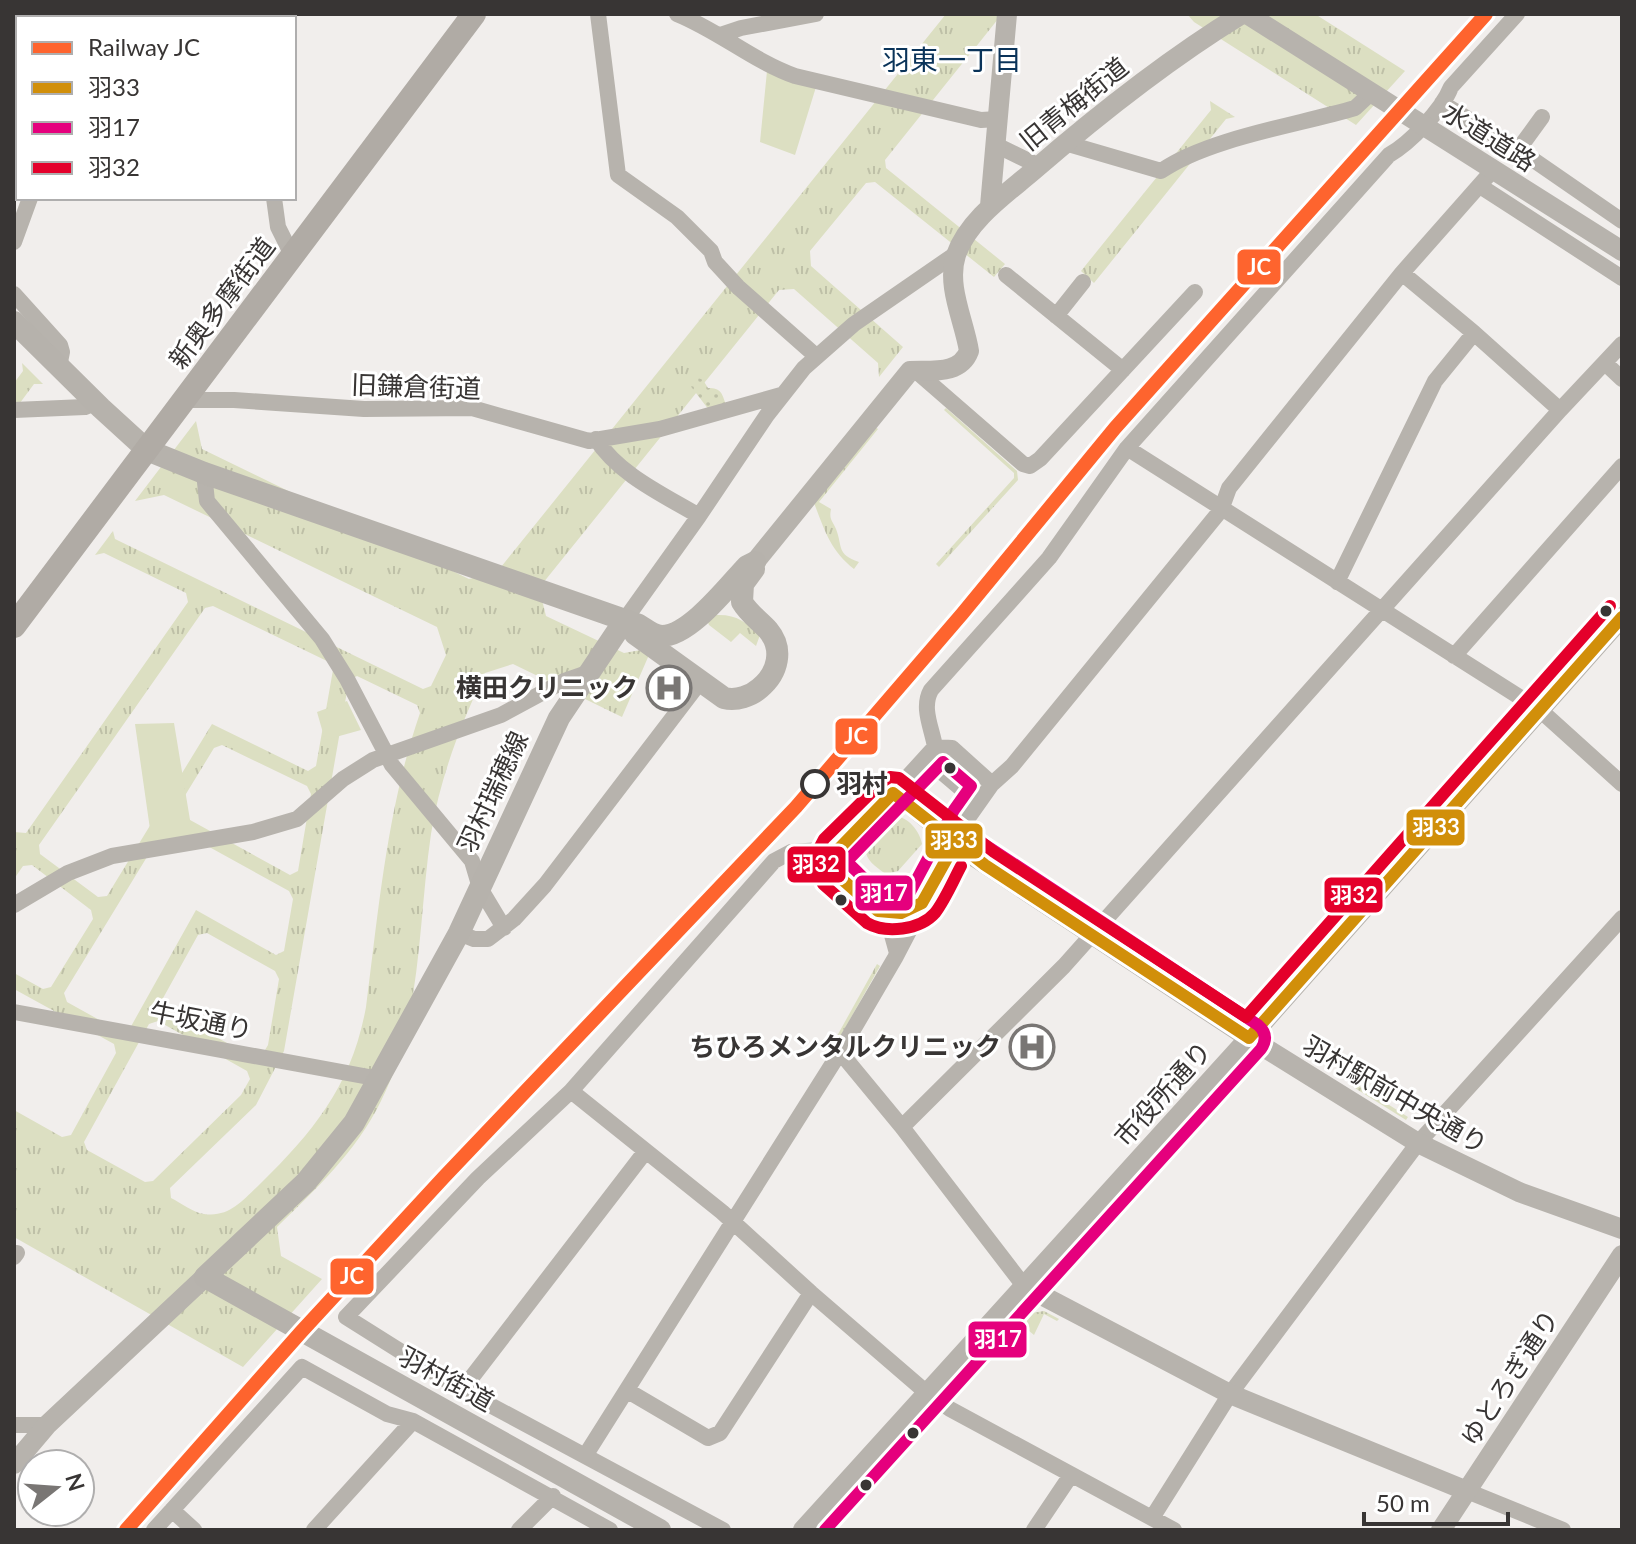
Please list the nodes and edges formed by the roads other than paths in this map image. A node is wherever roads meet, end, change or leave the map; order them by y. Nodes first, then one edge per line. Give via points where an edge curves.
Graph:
1 (474, 14) edge
2 (598, 14) edge
3 (677, 14) edge
4 (816, 14) edge
5 (1007, 14) edge
6 (1245, 14) edge
7 (1517, 14) edge
8 (720, 35) junction
9 (1371, 93) junction
10 (1442, 103) junction
11 (1542, 117) dead end
12 (998, 119) junction
13 (1422, 126) junction
14 (1065, 143) junction
15 (996, 145) junction
16 (1518, 150) junction
17 (1039, 166) junction
18 (1487, 178) junction
19 (29, 200) edge
20 (274, 200) edge
21 (990, 206) junction
22 (1622, 221) edge
23 (14, 242) edge
24 (1622, 251) edge
25 (957, 253) junction
26 (292, 255) junction
27 (1402, 273) junction
28 (1006, 275) dead end
29 (1622, 278) edge
30 (1083, 282) dead end
31 (1195, 292) dead end
32 (14, 294) edge
33 (1056, 316) junction
34 (14, 322) edge
35 (1474, 333) junction
36 (1622, 344) edge
37 (816, 356) junction
38 (1605, 363) junction
39 (59, 367) junction
40 (1123, 370) junction
41 (916, 371) junction
42 (1622, 379) edge
43 (781, 395) junction
44 (184, 400) junction
45 (95, 403) junction
46 (14, 410) edge
47 (1560, 410) junction
48 (596, 439) junction
49 (1127, 448) junction
50 (147, 450) junction
51 (1622, 466) edge
52 (204, 473) junction
53 (1221, 510) junction
54 (699, 516) junction
55 (755, 562) junction
56 (1337, 582) junction
57 (703, 611) junction
58 (1382, 611) junction
59 (751, 614) junction
60 (1622, 617) edge
61 (624, 621) junction
62 (14, 626) edge
63 (1454, 656) junction
64 (587, 673) junction
65 (700, 682) junction
66 (1540, 710) junction
67 (930, 753) junction
68 (386, 756) junction
69 (1618, 774) edge
70 (992, 784) junction
71 (893, 793) junction
72 (978, 803) junction
73 (955, 844) junction
74 (836, 849) junction
75 (480, 888) junction
76 (922, 903) junction
77 (14, 905) edge
78 (878, 911) junction
79 (1622, 918) edge
80 (504, 928) junction
81 (459, 933) junction
82 (1091, 935) junction
83 (897, 953) junction
84 (14, 1012) edge
85 (1249, 1038) junction
86 (840, 1052) junction
87 (380, 1079) junction
88 (571, 1091) junction
89 (902, 1127) junction
90 (1418, 1143) junction
91 (645, 1152) junction
92 (733, 1221) junction
93 (1622, 1229) edge
94 (1622, 1255) edge
95 (205, 1277) junction
96 (1024, 1286) junction
97 (811, 1293) junction
98 (462, 1390) junction
99 (628, 1391) junction
100 (927, 1393) junction
101 (1230, 1394) junction
102 (413, 1421) junction
103 (14, 1425) edge
104 (47, 1425) junction
105 (585, 1456) junction
106 (14, 1464) edge
107 (1071, 1475) junction
108 (1467, 1491) junction
109 (553, 1496) junction
110 (172, 1510) junction
111 (1152, 1518) junction
112 (154, 1530) edge
113 (194, 1530) edge
114 (314, 1530) edge
115 (519, 1530) edge
116 (610, 1530) edge
117 (660, 1530) edge
118 (723, 1530) edge
119 (803, 1530) edge
120 (1034, 1530) edge
121 (1174, 1530) edge
122 (1441, 1530) edge
123 (1563, 1530) edge

1 - 26 main road, 新奥多摩街道
2 - 37 street via 618,175 677,217 738,287
3 - 8 street
4 - 8 street
5 - 12 street
6 - 9 street, 水道道路
6 - 14 street, 旧青梅街道 via 1137,84
7 - 10 street
8 - 12 street via 761,62 795,76 981,120
9 - 13 street, 水道道路
9 - 14 street via 1355,108 1231,141 1161,171
10 - 13 street
10 - 16 street
11 - 16 street
12 - 15 street
13 - 18 street, 水道道路
13 - 49 street via 1389,155
14 - 17 street, 旧青梅街道
15 - 17 street
15 - 21 street
16 - 22 street
17 - 21 street, 旧青梅街道
18 - 24 street, 水道道路
18 - 27 street
18 - 29 street
19 - 23 street
20 - 26 street via 278,227
21 - 25 street, 旧青梅街道
25 - 37 street
25 - 41 street via 953,281 969,351 958,366
26 - 44 main road, 新奥多摩街道
27 - 35 street
27 - 53 street via 1229,488
28 - 33 street
30 - 33 street
31 - 40 street
32 - 39 street via 60,345
33 - 40 street
34 - 39 main road
35 - 47 street
35 - 56 street via 1435,381
36 - 38 street
37 - 43 street
38 - 42 street
38 - 47 street
39 - 45 main road
40 - 41 street via 1030,466
41 - 55 street via 910,371
43 - 48 street, 旧鎌倉街道 via 660,429
43 - 54 street
44 - 48 street, 旧鎌倉街道 via 472,408
44 - 50 main road, 新奥多摩街道
45 - 46 street
45 - 50 main road
47 - 58 street
48 - 54 street via 603,451 639,479
49 - 53 street
49 - 67 street via 1049,558 931,690 925,708
50 - 52 main road
50 - 62 main road, 新奥多摩街道
51 - 63 street
52 - 61 main road
52 - 68 street via 207,501 322,639
53 - 56 street
53 - 70 street
54 - 61 street
55 - 57 main road
55 - 59 main road via 742,589 742,602
56 - 58 street
57 - 59 main road via 726,608
57 - 61 main road via 683,630 663,636
58 - 63 street
58 - 82 street
59 - 65 main road via 768,630 777,649 769,679 755,692 732,700
60 - 66 street, 市役所通り
61 - 64 main road, 羽村瑞穂線
61 - 65 main road
63 - 66 street
64 - 68 street via 501,715
64 - 75 main road, 羽村瑞穂線 via 550,735
65 - 80 street via 545,885
66 - 69 street
66 - 85 street, 市役所通り
67 - 70 street via 952,748
67 - 71 street
67 - 72 street
68 - 75 street via 472,861
68 - 77 street via 343,779 297,819 253,832 112,856 68,873
70 - 72 street
71 - 73 street
71 - 74 street
72 - 73 street
73 - 76 street
73 - 82 street, 羽村駅前中央通り
74 - 78 street via 830,858 836,874
74 - 88 street via 791,852 774,861
75 - 80 street
75 - 81 main road, 羽村瑞穂線
76 - 78 street via 901,913
76 - 83 street
78 - 83 street via 889,924
79 - 90 street
80 - 81 street via 481,940
81 - 87 main road, 羽村瑞穂線
82 - 85 street, 羽村駅前中央通り
82 - 89 street
83 - 86 street
84 - 87 street, 牛坂通り
85 - 90 street, 羽村駅前中央通り
85 - 96 street, 市役所通り
86 - 89 street
86 - 92 street
87 - 95 main road, 羽村瑞穂線 via 354,1123 314,1173
88 - 91 street
88 - 98 street via 478,1178 346,1317
89 - 96 street
90 - 93 street, 羽村駅前中央通り via 1519,1192
90 - 101 street
91 - 92 street
91 - 98 street
92 - 97 street
92 - 99 street
94 - 108 street, ゆとろぎ通り
95 - 104 street
95 - 117 main road, 羽村街道
96 - 100 street, 市役所通り
96 - 101 street
97 - 99 street via 720,1433 708,1438
97 - 100 street
98 - 105 street
99 - 105 street
100 - 107 street
100 - 119 street, 市役所通り
101 - 108 street
101 - 111 street
102 - 109 street
102 - 110 street via 387,1414 302,1367
102 - 114 street
103 - 104 street
104 - 106 street
105 - 118 street
107 - 111 street
107 - 120 street
108 - 122 street, ゆとろぎ通り
108 - 123 street
109 - 115 street
109 - 116 street
110 - 112 street
110 - 113 street
111 - 121 street

